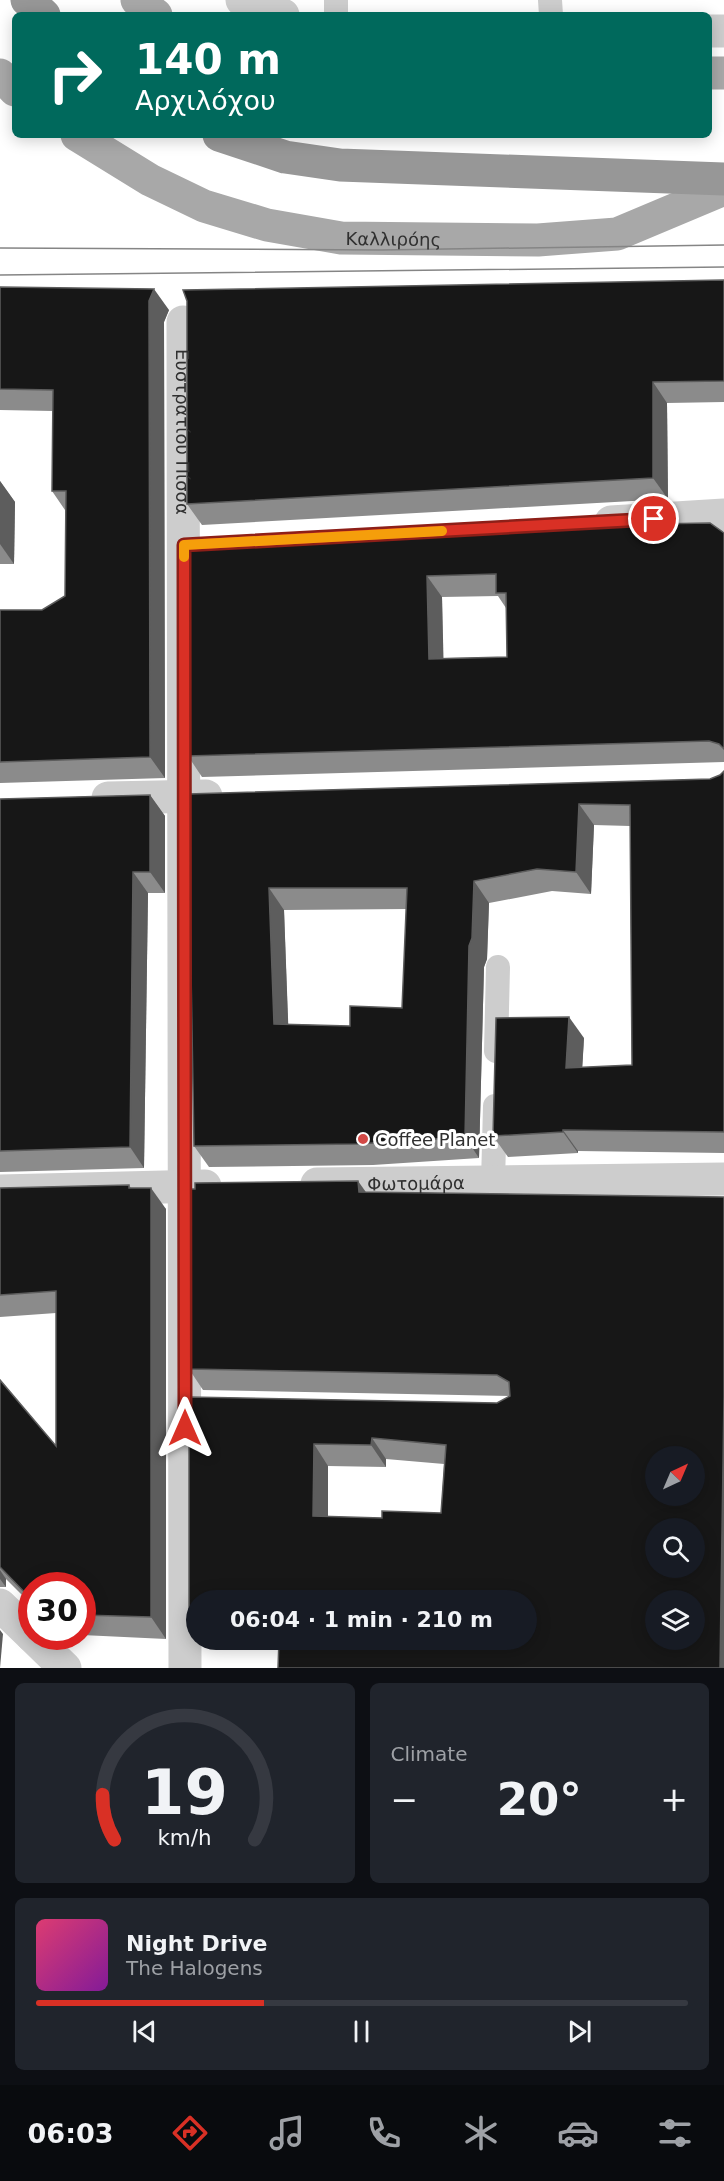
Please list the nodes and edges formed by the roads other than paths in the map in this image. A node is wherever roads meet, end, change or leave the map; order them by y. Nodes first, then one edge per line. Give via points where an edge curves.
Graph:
1 (27, 0) edge
2 (137, 0) edge
3 (242, 0) edge
4 (41, 12) edge
5 (152, 12) edge
6 (275, 12) edge
7 (0, 75) edge
8 (12, 87) edge
9 (82, 138) edge
10 (228, 138) edge
11 (724, 179) edge
12 (724, 189) edge
13 (183, 322) edge
14 (724, 515) edge
15 (583, 523) edge
16 (219, 543) edge
17 (184, 545) junction
18 (231, 795) edge
19 (184, 796) junction
20 (80, 799) edge
21 (498, 967) dead end
22 (724, 1179) edge
23 (493, 1182) junction
24 (232, 1185) edge
25 (291, 1185) edge
26 (184, 1186) junction
27 (0, 1191) edge
28 (0, 1605) edge
29 (18, 1622) edge
30 (46, 1650) edge
31 (64, 1668) edge
32 (185, 1668) edge

1 - 4 highway
2 - 5 main road
3 - 6 street
7 - 8 main road
9 - 12 main road, Καλλιρόης via 150,180 204,206 267,225 341,238 538,240 617,234
10 - 11 highway via 285,157 340,165
13 - 17 street, Ευστρατίου Πίσσα
14 - 15 street
16 - 17 street
17 - 19 street, Ευστρατίου Πίσσα
18 - 19 street
19 - 20 street
19 - 26 street, Ευστρατίου Πίσσα
21 - 23 lane
22 - 23 street, Φωτομάρα
23 - 25 street, Φωτομάρα
24 - 26 street
26 - 27 street
26 - 32 street, Ευστρατίου Πίσσα via 197,1404
28 - 29 street
30 - 31 street

